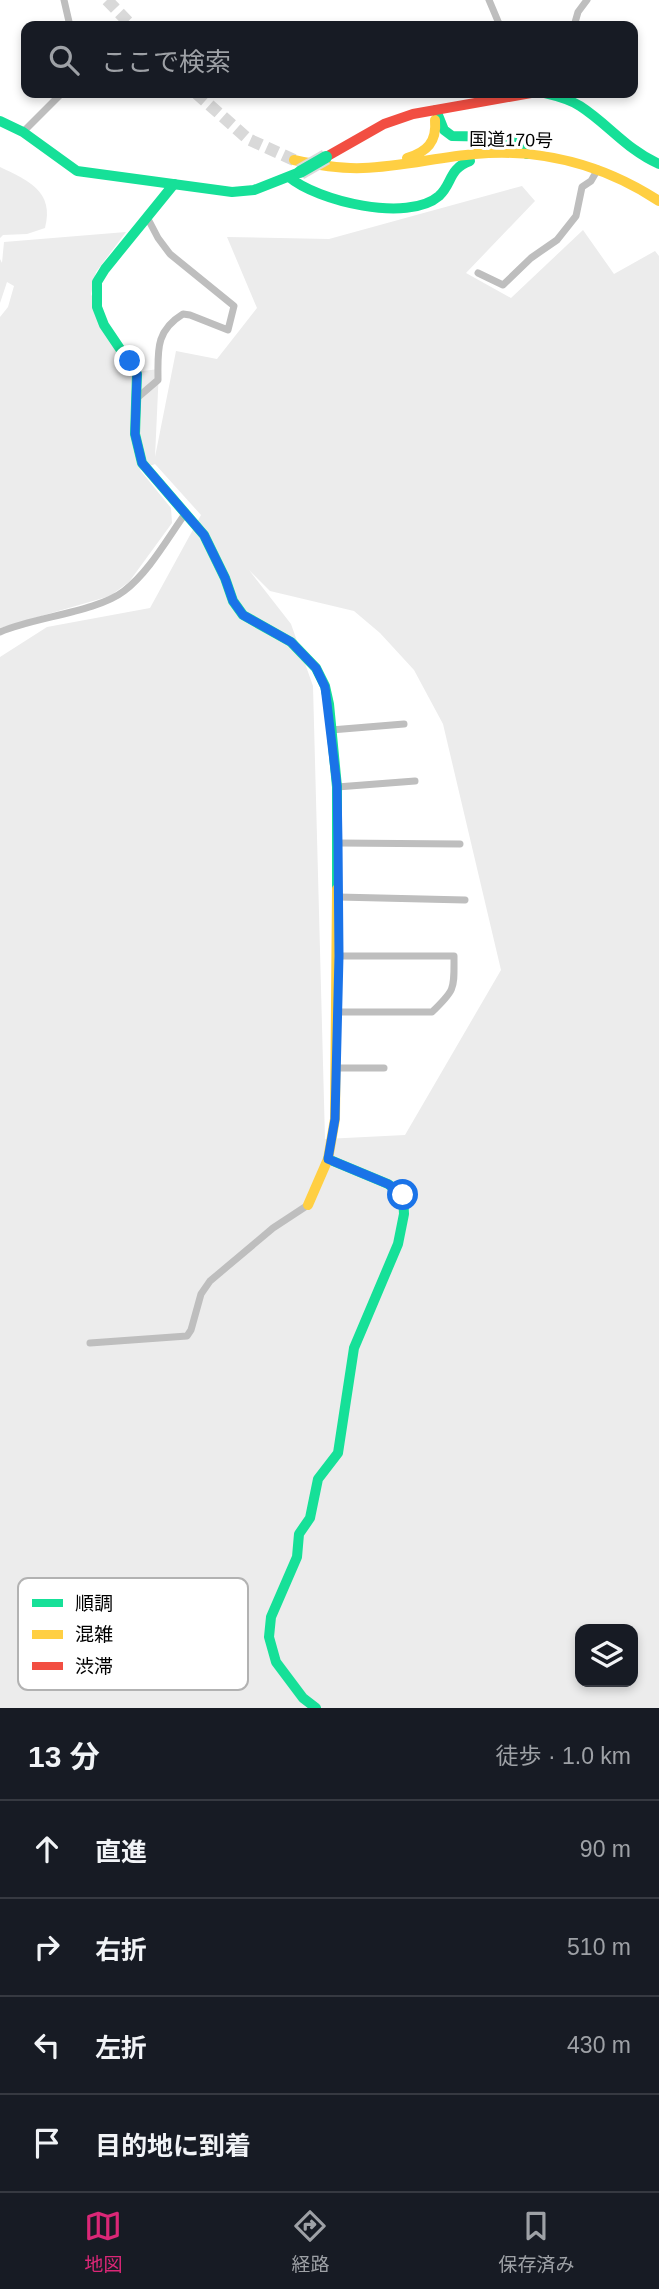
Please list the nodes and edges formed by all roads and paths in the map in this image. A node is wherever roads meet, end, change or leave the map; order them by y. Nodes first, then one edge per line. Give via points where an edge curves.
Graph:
1 (64, 0) edge
2 (489, 0) edge
3 (586, 0) edge
4 (70, 21) edge
5 (498, 21) edge
6 (575, 21) edge
7 (57, 98) edge
8 (503, 98) edge
9 (566, 98) edge
10 (436, 110) junction
11 (0, 121) edge
12 (23, 132) junction
13 (527, 154) junction
14 (554, 158) junction
15 (659, 164) edge
16 (387, 167) junction
17 (370, 169) junction
18 (598, 169) junction
19 (295, 170) junction
20 (174, 184) junction
21 (659, 201) edge
22 (147, 217) junction
23 (478, 273) dead end
24 (137, 398) junction
25 (185, 514) junction
26 (0, 632) edge
27 (404, 724) dead end
28 (331, 730) junction
29 (415, 781) dead end
30 (337, 786) junction
31 (338, 843) junction
32 (460, 844) dead end
33 (338, 897) junction
34 (465, 900) dead end
35 (339, 956) junction
36 (337, 1012) junction
37 (335, 1068) junction
38 (384, 1068) dead end
39 (328, 1159) junction
40 (308, 1205) joint
41 (90, 1343) dead end
42 (316, 1708) edge

1 - 4 street
2 - 5 street
3 - 6 street
7 - 12 street
8 - 10 main road, 国道170号
9 - 15 main road via 587,110 640,156
10 - 13 main road via 444,130 452,136 505,137
10 - 17 main road via 436,137 426,151
10 - 19 main road, 国道170号, bridge via 384,124
11 - 12 main road, 国道170号
12 - 20 main road, 国道170号 via 77,171
13 - 14 main road, 国道170号
13 - 16 main road, 国道170号 via 479,154
14 - 18 main road, 国道170号
14 - 19 main road via 463,163 453,169 438,197 410,207 342,202 301,188
16 - 17 main road, 国道170号
16 - 19 main road via 434,167 444,178 440,188 424,199 393,203 343,198
17 - 19 main road, 国道170号
18 - 21 main road, 国道170号
18 - 23 street via 582,187 576,216 557,240 503,285
19 - 20 main road, 国道170号 via 254,190 232,192
20 - 22 main road
22 - 24 main road via 97,282 97,307 137,374
22 - 24 street via 170,254 234,306 228,330 190,315 173,320 161,335 158,380
24 - 25 main road via 135,434 142,463
25 - 26 street via 123,592
25 - 28 main road via 204,535 243,615 291,642 316,668 325,687
27 - 28 street
28 - 30 main road
29 - 30 street
30 - 31 main road
31 - 32 street
31 - 33 main road
33 - 34 street
33 - 35 main road
35 - 36 main road
35 - 36 street via 454,956 454,986 432,1012
36 - 37 main road
37 - 38 street
37 - 39 main road via 335,1119
39 - 40 main road
39 - 42 main road via 388,1184 403,1195 404,1214 398,1244 355,1349 338,1453 318,1479 310,1518 299,1534 297,1557 271,1617 269,1637 276,1662
40 - 41 street via 210,1281 187,1336

